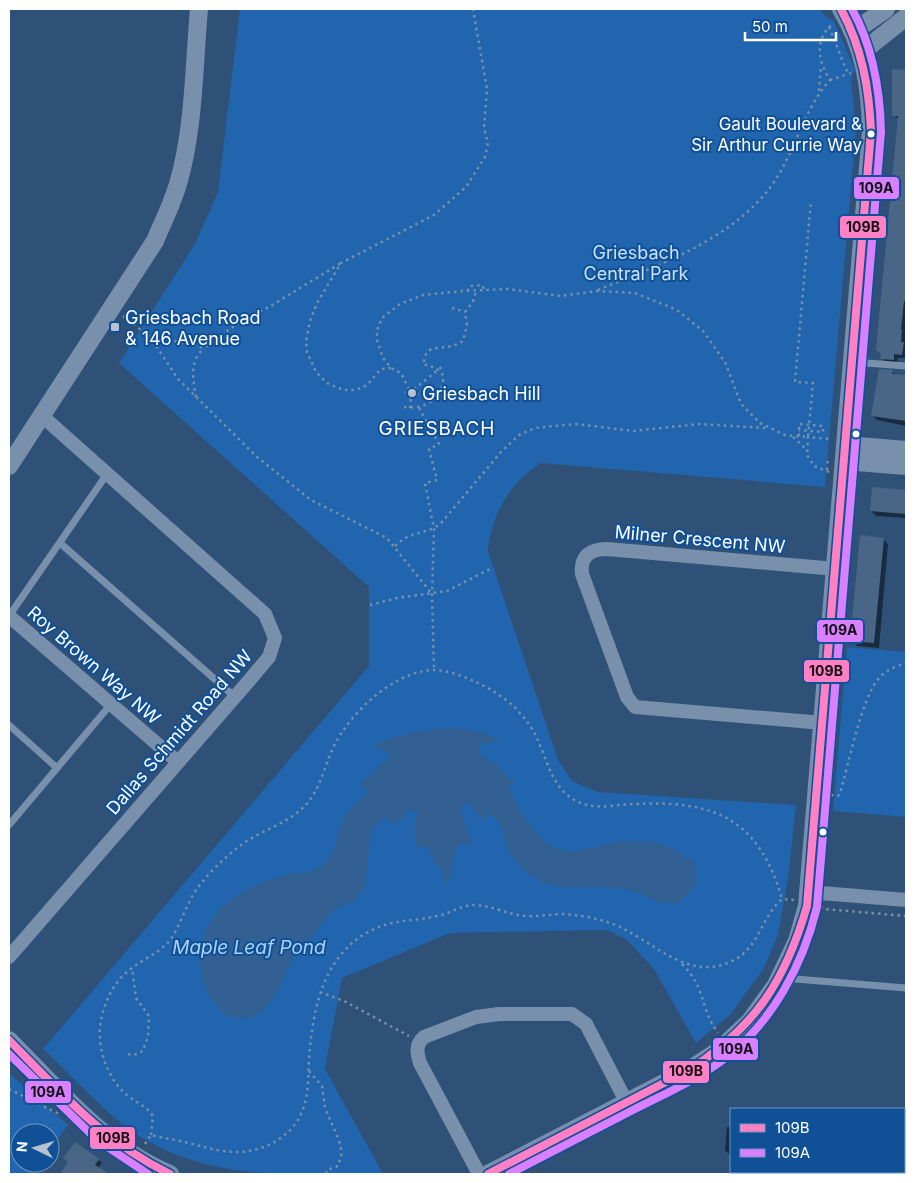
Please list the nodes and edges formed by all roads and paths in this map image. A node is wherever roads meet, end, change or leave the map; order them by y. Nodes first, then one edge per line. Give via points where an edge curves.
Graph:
1 (199, 9) edge
2 (473, 9) edge
3 (841, 9) edge
4 (886, 9) edge
5 (906, 17) edge
6 (830, 27) dead end
7 (853, 32) junction
8 (862, 52) junction
9 (822, 65) junction
10 (848, 74) dead end
11 (830, 80) junction
12 (819, 93) junction
13 (811, 200) dead end
14 (341, 262) junction
15 (467, 291) junction
16 (476, 291) junction
17 (485, 291) junction
18 (594, 292) junction
19 (111, 308) junction
20 (452, 308) dead end
21 (465, 312) junction
22 (155, 343) junction
23 (207, 347) junction
24 (853, 362) junction
25 (443, 366) dead end
26 (906, 366) edge
27 (391, 368) junction
28 (438, 369) junction
29 (409, 389) junction
30 (414, 389) junction
31 (416, 394) junction
32 (437, 396) junction
33 (442, 396) dead end
34 (196, 397) junction
35 (411, 398) junction
36 (404, 407) dead end
37 (410, 408) junction
38 (419, 408) junction
39 (41, 415) junction
40 (809, 425) junction
41 (767, 428) junction
42 (799, 430) junction
43 (808, 431) junction
44 (818, 432) junction
45 (792, 436) junction
46 (798, 436) junction
47 (817, 438) dead end
48 (807, 450) dead end
49 (906, 450) edge
50 (845, 453) junction
51 (9, 466) edge
52 (906, 466) edge
53 (107, 474) junction
54 (434, 529) junction
55 (60, 543) junction
56 (395, 546) junction
57 (492, 568) dead end
58 (836, 569) junction
59 (432, 594) junction
60 (370, 605) dead end
61 (9, 616) edge
62 (906, 663) edge
63 (434, 670) junction
64 (235, 697) junction
65 (111, 704) junction
66 (823, 723) junction
67 (9, 725) edge
68 (178, 762) junction
69 (57, 768) junction
70 (818, 794) junction
71 (9, 825) edge
72 (803, 896) junction
73 (782, 899) junction
74 (906, 900) edge
75 (825, 909) dead end
76 (906, 916) edge
77 (9, 957) edge
78 (681, 963) junction
79 (132, 968) junction
80 (782, 974) junction
81 (906, 988) edge
82 (320, 992) junction
83 (9, 1040) edge
84 (419, 1042) junction
85 (725, 1044) junction
86 (128, 1054) dead end
87 (308, 1070) junction
88 (9, 1089) edge
89 (627, 1103) junction
90 (64, 1118) dead end
91 (151, 1135) junction
92 (142, 1149) dead end
93 (147, 1170) edge
94 (170, 1174) edge
95 (326, 1174) edge
96 (478, 1174) edge
97 (488, 1174) edge

1 - 19 street via 188,135 178,184 155,241
2 - 14 path via 487,89 484,128 488,143 485,157 466,187 434,215
3 - 7 street
4 - 7 street
5 - 8 street
6 - 9 path via 822,36
7 - 8 street
8 - 24 street via 871,130
9 - 11 path
9 - 12 path
10 - 11 path
11 - 12 path
12 - 18 path via 811,103 776,179 744,215 689,250
13 - 40 path via 795,382 813,384
14 - 23 path via 242,320
14 - 27 path via 312,312 306,341 311,363 323,380 348,391 367,385 382,368
15 - 16 path
15 - 17 path via 477,284
15 - 27 path via 423,295 385,313 378,326 377,340 381,355
16 - 17 path
16 - 21 path
17 - 18 path via 508,289 560,296
18 - 41 path via 622,292 647,297 688,318 720,352 741,404
19 - 22 path via 141,328
19 - 39 street
20 - 21 path
21 - 28 path via 467,328 462,341 453,346 433,348 426,354 423,364
22 - 23 path via 177,341 197,348
22 - 34 path via 178,379
23 - 34 path via 194,363
24 - 26 lane
24 - 50 street
25 - 28 path
27 - 29 path via 401,373
28 - 30 path
28 - 32 path via 443,381
29 - 30 path
29 - 35 path via 407,394
30 - 31 path
31 - 32 path
31 - 35 path
32 - 33 path
32 - 38 path
34 - 56 path via 256,458 299,492 382,533
35 - 37 path
36 - 37 path
37 - 38 path
38 - 54 path via 439,444 429,449 437,480 425,483
39 - 51 street
39 - 53 street, Dallas Schmidt Road NW
40 - 42 path via 799,424
40 - 43 path
40 - 44 path via 823,426 823,432
41 - 45 path
41 - 54 path via 699,424 633,431 576,424 535,428 511,441
42 - 43 path
42 - 46 path
43 - 44 path
43 - 46 path via 808,437
44 - 47 path
45 - 46 path
45 - 48 path
49 - 50 street
50 - 52 street
50 - 58 street
53 - 55 lane
53 - 64 street, Dallas Schmidt Road NW via 265,614 273,630 273,646 269,656
54 - 56 path via 409,535
54 - 59 path
55 - 61 lane
55 - 64 lane
56 - 59 path
57 - 59 path via 454,589
58 - 66 street
58 - 66 street, Milner Crescent NW via 607,549 592,551 582,561 581,567 627,698 634,707
59 - 60 path
59 - 63 path
61 - 65 street, Roy Brown Way NW
62 - 70 path via 880,676 872,690 838,796
63 - 73 path via 469,678 491,689 513,706 532,729 552,778 576,801 595,806 652,804 703,808 731,820 762,850 772,866
63 - 79 path via 404,679 360,708 334,746 310,800 293,816 252,837 228,856 208,875 193,896 170,939
64 - 68 street, Dallas Schmidt Road NW
65 - 68 street, Roy Brown Way NW
65 - 69 lane
66 - 70 street
67 - 69 lane
68 - 77 street, Dallas Schmidt Road NW
69 - 71 lane
70 - 72 street
72 - 73 path
72 - 74 street
72 - 80 street via 805,920
73 - 78 path via 767,915 752,946 732,961 702,967
75 - 76 path
78 - 82 path via 640,936 605,921 563,914 525,916 484,906 467,906 440,916 403,920 371,930 342,952
78 - 85 path via 698,984 709,1021
79 - 86 path via 136,998 149,1016 143,1051
79 - 91 path via 107,1001 100,1030 101,1051 119,1088 153,1116
80 - 81 lane via 795,979
80 - 85 street via 750,1021
82 - 84 path via 344,1001
82 - 87 path
83 - 93 street via 103,1132
84 - 89 street via 434,1032 476,1017 572,1014 586,1024
84 - 96 street via 420,1063
85 - 89 street via 689,1070
87 - 91 path via 305,1102 300,1116 288,1133 268,1145 230,1152
87 - 95 path via 322,1086 325,1108 340,1146 338,1166
88 - 90 path
89 - 97 street
91 - 92 path
93 - 94 street

